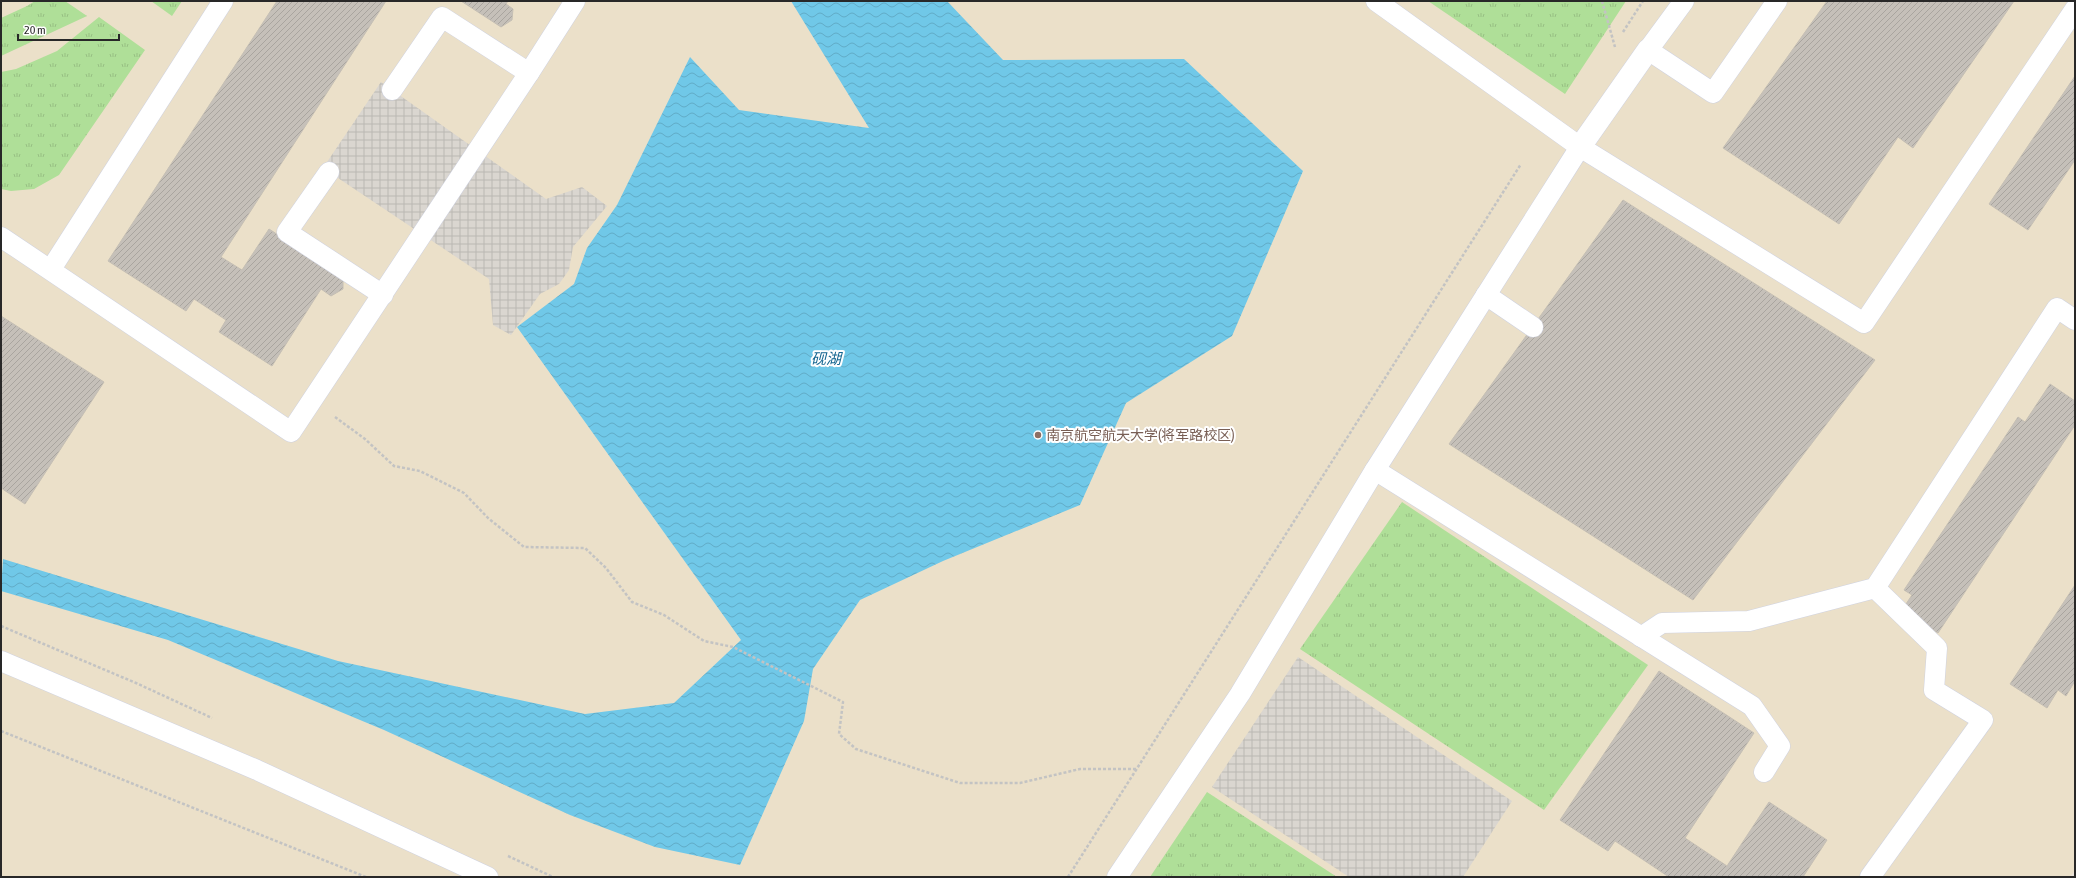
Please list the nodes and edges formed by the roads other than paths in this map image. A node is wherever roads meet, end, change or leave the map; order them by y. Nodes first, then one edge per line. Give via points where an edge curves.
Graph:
1 (224, 1) edge
2 (575, 1) edge
3 (1376, 1) edge
4 (1684, 1) edge
5 (1777, 1) edge
6 (2075, 9) edge
7 (1648, 50) junction
8 (529, 73) junction
9 (392, 90) dead end
10 (1580, 147) junction
11 (329, 172) dead end
12 (1, 237) edge
13 (51, 269) junction
14 (383, 295) junction
15 (1486, 295) junction
16 (2075, 320) edge
17 (1533, 327) dead end
18 (1376, 470) junction
19 (1875, 588) junction
20 (1641, 636) junction
21 (1, 661) edge
22 (1764, 772) dead end
23 (488, 877) edge
24 (1117, 877) edge
25 (1870, 877) edge

1 - 13 lane
2 - 8 lane
3 - 10 lane
4 - 7 lane
5 - 7 lane via 1713,93
6 - 10 lane via 1864,323
7 - 10 street
8 - 9 lane via 442,17
8 - 14 lane
10 - 15 lane
11 - 14 lane via 287,232
12 - 13 lane
13 - 14 lane via 290,432
15 - 17 lane
15 - 18 lane
16 - 19 lane via 2057,308
18 - 20 lane
18 - 24 lane via 1240,694
19 - 20 lane via 1749,621 1662,624
19 - 25 lane via 1937,648 1934,690 1983,720
20 - 22 lane via 1752,706 1780,746
21 - 23 lane via 257,770

